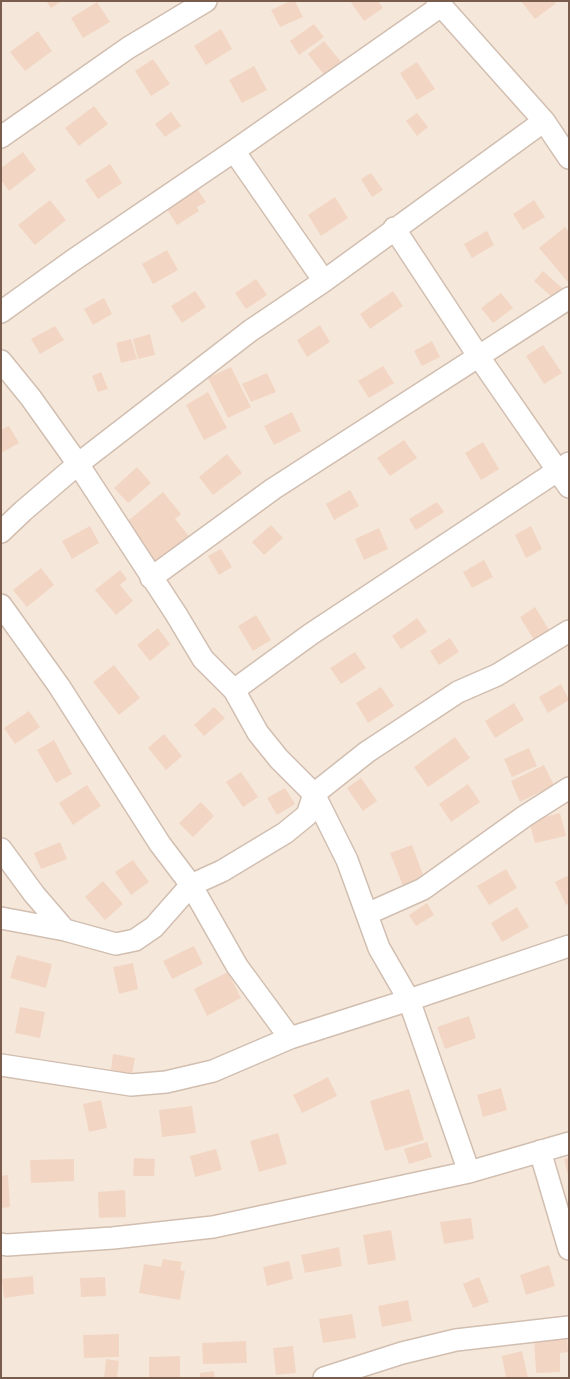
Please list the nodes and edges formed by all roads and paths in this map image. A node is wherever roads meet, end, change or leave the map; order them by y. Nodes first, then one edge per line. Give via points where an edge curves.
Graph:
1 (206, 1) edge
2 (439, 4) edge
3 (555, 127) edge
4 (1, 137) edge
5 (234, 151) junction
6 (569, 158) edge
7 (394, 228) junction
8 (324, 281) junction
9 (569, 298) edge
10 (1, 312) edge
11 (479, 356) junction
12 (1, 361) edge
13 (78, 464) junction
14 (565, 473) edge
15 (1, 532) edge
16 (151, 578) junction
17 (1, 605) edge
18 (569, 631) edge
19 (234, 690) junction
20 (569, 788) edge
21 (314, 794) junction
22 (1, 849) edge
23 (191, 885) junction
24 (367, 914) junction
25 (1, 918) edge
26 (65, 930) junction
27 (569, 946) edge
28 (410, 1000) junction
29 (290, 1038) junction
30 (1, 1066) edge
31 (569, 1143) edge
32 (540, 1151) junction
33 (468, 1172) junction
34 (1, 1244) edge
35 (569, 1249) edge
36 (569, 1327) edge
37 (324, 1378) edge

1 - 4 street via 128,48
2 - 3 street
2 - 5 street
3 - 6 street
3 - 7 street
5 - 8 street
5 - 10 street
7 - 8 street
7 - 11 street
8 - 13 street via 250,331
9 - 11 street
11 - 14 street
11 - 16 street via 273,489
12 - 13 street
13 - 15 street
13 - 16 street
14 - 19 street via 311,634
16 - 19 street via 203,659
17 - 23 street via 59,686 160,844
18 - 21 street via 497,675 458,692 367,752
19 - 21 street via 263,740
20 - 24 street via 422,889
21 - 23 street via 307,814 285,832 222,871
21 - 24 street via 347,860
22 - 26 street
23 - 26 street via 154,927 136,940 116,944
23 - 29 street via 237,966
24 - 28 street via 379,948
25 - 26 street
27 - 28 street
28 - 29 street
28 - 33 street
29 - 30 street via 213,1071 166,1082 131,1085
31 - 32 street
32 - 33 street
32 - 35 street
33 - 34 street via 213,1226 113,1238
36 - 37 street via 456,1340 402,1352

